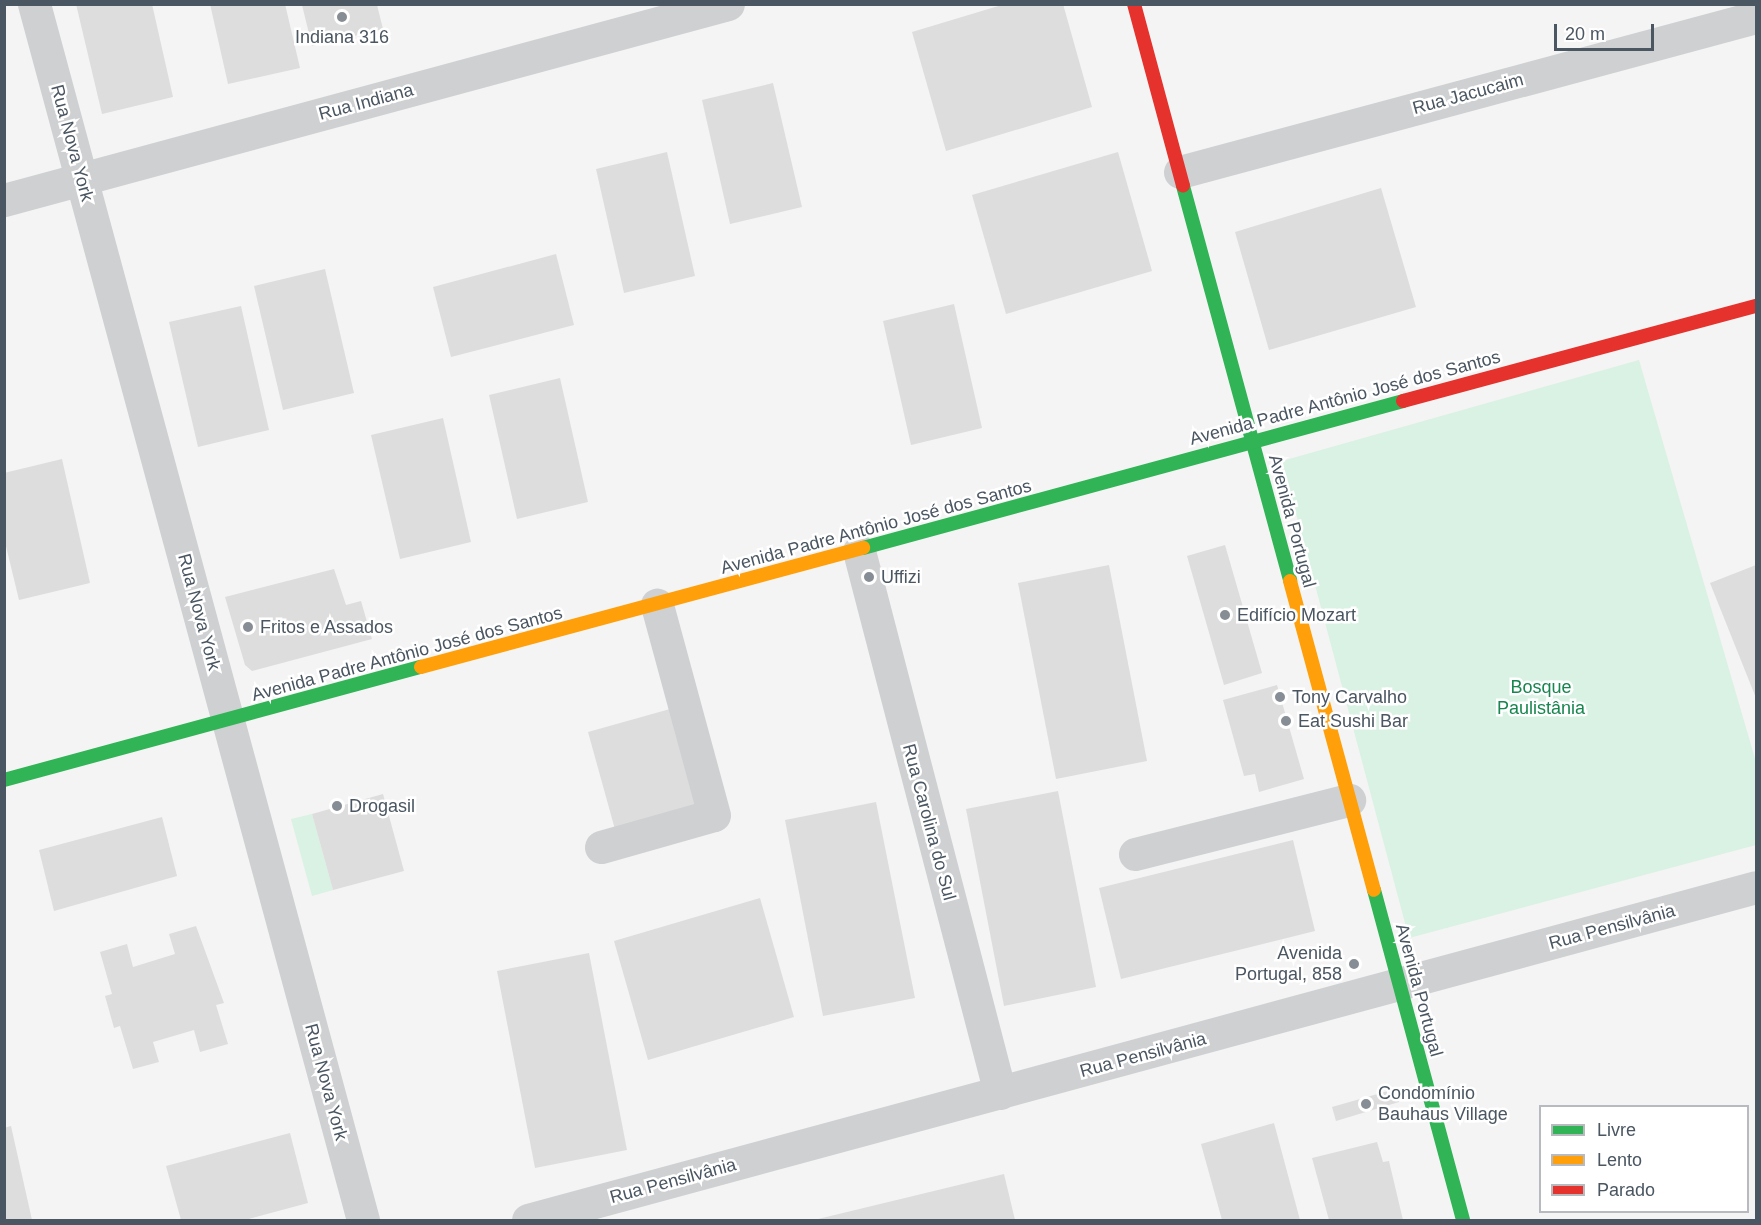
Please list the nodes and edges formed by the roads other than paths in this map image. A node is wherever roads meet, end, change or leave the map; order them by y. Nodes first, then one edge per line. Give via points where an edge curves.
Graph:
1 (34, 4) edge
2 (728, 4) edge
3 (1134, 4) edge
4 (1756, 17) edge
5 (1180, 172) junction
6 (81, 179) junction
7 (4, 200) edge
8 (1756, 306) edge
9 (1252, 441) junction
10 (859, 551) junction
11 (657, 605) junction
12 (228, 720) junction
13 (4, 780) edge
14 (1349, 800) junction
15 (601, 847) dead end
16 (1135, 854) dead end
17 (1756, 887) edge
18 (1399, 986) junction
19 (1000, 1093) junction
20 (363, 1221) edge
21 (528, 1221) edge
22 (1463, 1221) edge

1 - 6 street, Rua Nova York
2 - 6 street, Rua Indiana
3 - 5 street, Avenida Portugal
4 - 5 street, Rua Jacucaim
5 - 9 street, Avenida Portugal
6 - 7 street, Rua Indiana
6 - 12 street, Rua Nova York
8 - 9 street, Avenida Padre Antônio José dos Santos
9 - 10 street, Avenida Padre Antônio José dos Santos
9 - 14 street, Avenida Portugal
10 - 11 street, Avenida Padre Antônio José dos Santos
10 - 19 street, Rua Carolina do Sul
11 - 12 street, Avenida Padre Antônio José dos Santos
11 - 15 street via 714,815
12 - 13 street, Avenida Padre Antônio José dos Santos
12 - 20 street, Rua Nova York
14 - 16 street
14 - 18 street, Avenida Portugal
17 - 18 street, Rua Pensilvânia
18 - 19 street, Rua Pensilvânia
18 - 22 street, Avenida Portugal
19 - 21 street, Rua Pensilvânia

